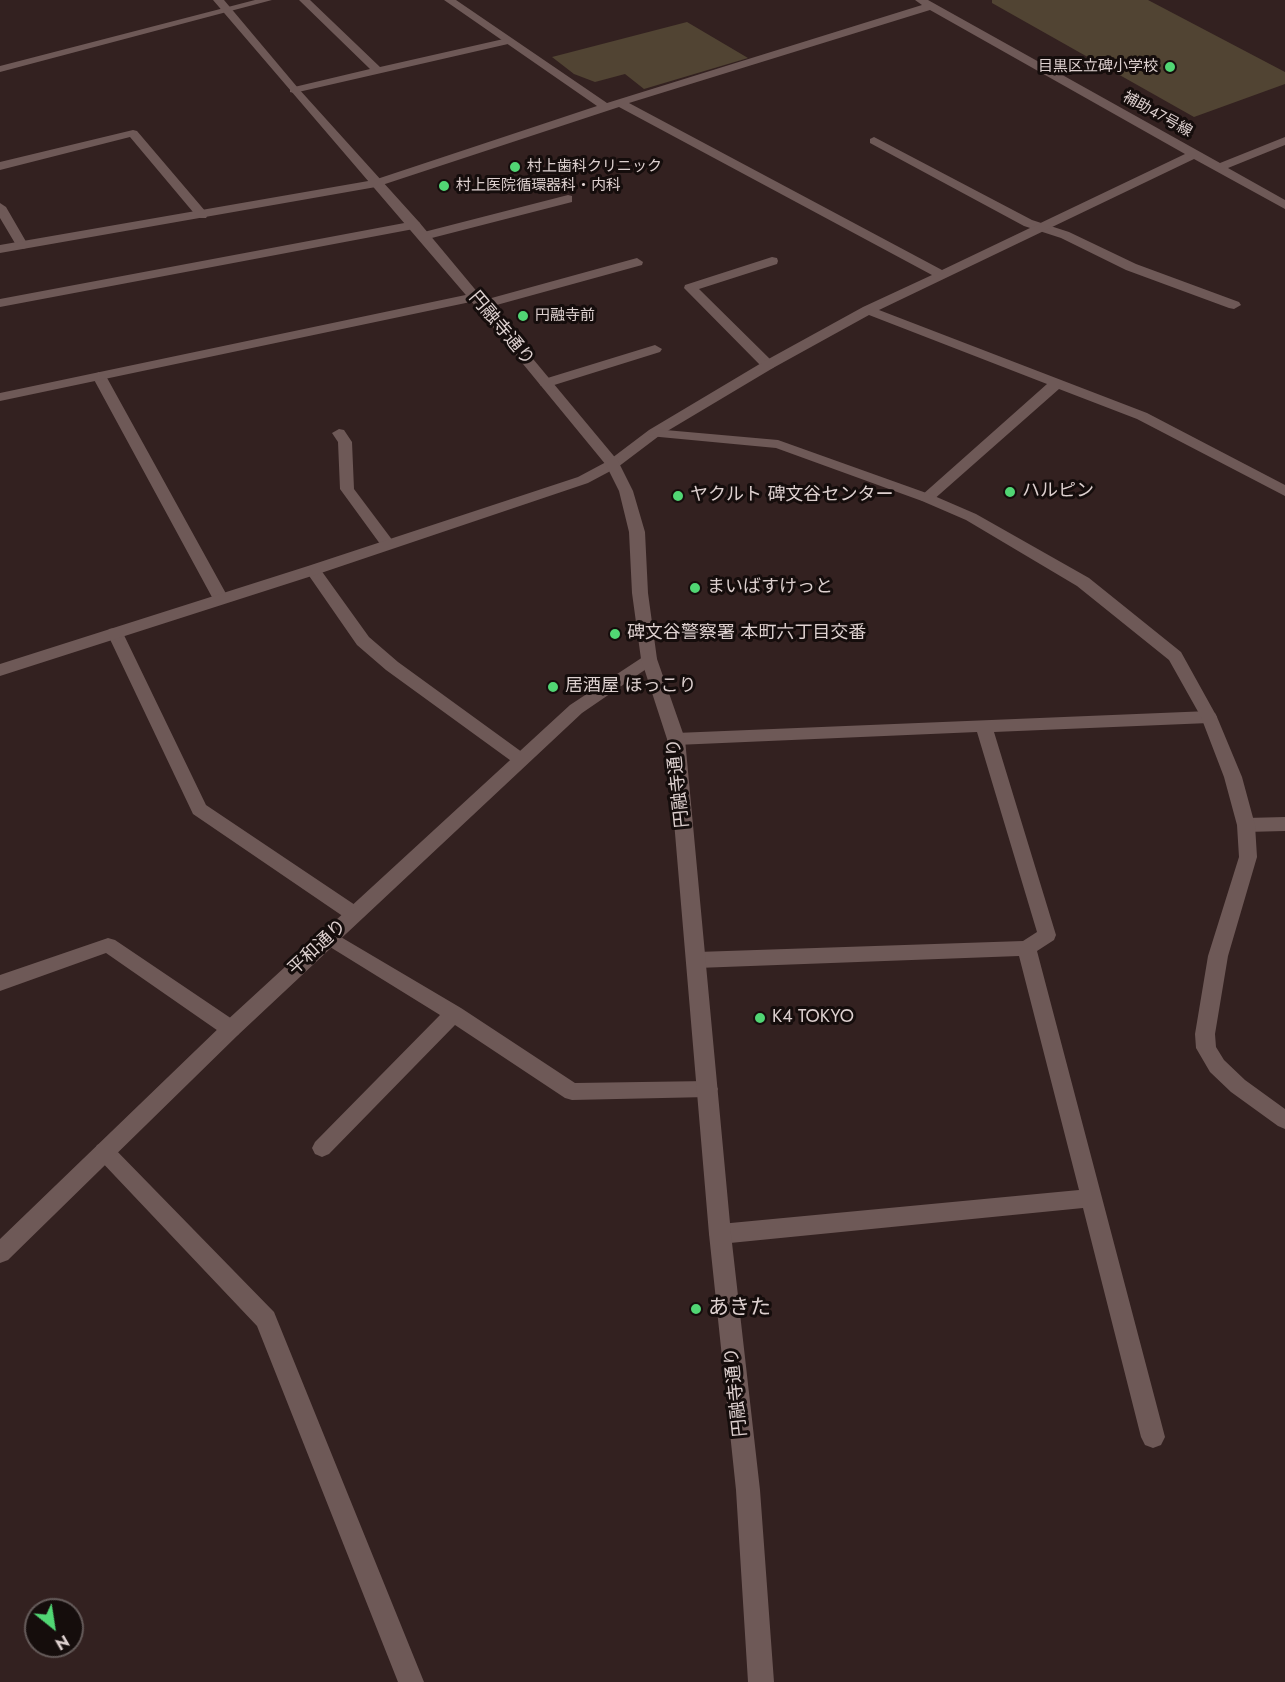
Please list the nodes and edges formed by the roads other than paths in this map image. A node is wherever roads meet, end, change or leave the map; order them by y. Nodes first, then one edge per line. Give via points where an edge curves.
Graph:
1 (267, 0) edge
2 (304, 0) edge
3 (449, 0) edge
4 (919, 0) edge
5 (222, 5) edge
6 (931, 6) junction
7 (508, 41) junction
8 (0, 69) edge
9 (378, 71) junction
10 (294, 90) junction
11 (620, 103) junction
12 (606, 107) junction
13 (874, 141) dead end
14 (1285, 141) edge
15 (1196, 153) junction
16 (0, 166) edge
17 (1221, 167) junction
18 (376, 183) junction
19 (568, 199) dead end
20 (1285, 205) edge
21 (0, 207) edge
22 (202, 215) junction
23 (1042, 226) junction
24 (420, 231) junction
25 (22, 245) junction
26 (0, 249) edge
27 (772, 261) dead end
28 (637, 262) dead end
29 (942, 274) junction
30 (479, 301) junction
31 (0, 303) edge
32 (1234, 305) dead end
33 (868, 310) junction
34 (655, 349) dead end
35 (768, 365) junction
36 (99, 376) junction
37 (546, 383) junction
38 (1057, 383) junction
39 (0, 397) edge
40 (339, 433) dead end
41 (654, 433) junction
42 (613, 464) junction
43 (1285, 491) edge
44 (927, 498) junction
45 (388, 545) junction
46 (313, 570) junction
47 (220, 599) junction
48 (115, 633) junction
49 (649, 659) junction
50 (0, 670) edge
51 (1209, 717) junction
52 (984, 726) junction
53 (676, 739) junction
54 (520, 759) junction
55 (1285, 824) edge
56 (1246, 825) junction
57 (354, 914) junction
58 (329, 937) junction
59 (1027, 948) junction
60 (697, 960) junction
61 (0, 983) edge
62 (454, 1014) junction
63 (231, 1029) junction
64 (708, 1089) junction
65 (1285, 1120) edge
66 (322, 1148) dead end
67 (104, 1151) junction
68 (1091, 1198) junction
69 (720, 1234) junction
70 (0, 1253) edge
71 (1153, 1437) dead end
72 (411, 1682) edge
73 (761, 1682) edge

1 - 5 street
2 - 9 street
3 - 7 street
4 - 6 street, 補助47号線
5 - 8 street
5 - 10 street, 円融寺通り
6 - 11 street
6 - 15 street, 補助47号線
7 - 9 street
7 - 12 street
9 - 10 street
10 - 18 street, 円融寺通り
11 - 12 street
11 - 29 street
12 - 18 street
13 - 23 street via 1028,224
14 - 17 street
15 - 17 street, 補助47号線
15 - 23 street
16 - 22 street via 134,133
17 - 20 street, 補助47号線
18 - 22 street
18 - 24 street, 円融寺通り
19 - 24 street
21 - 25 street
22 - 25 street
23 - 29 street
23 - 32 street via 1131,267
24 - 30 street, 円融寺通り
24 - 31 street
25 - 26 street
27 - 35 street via 690,288
28 - 30 street
29 - 33 street
30 - 36 street
30 - 37 street, 円融寺通り
33 - 35 street
33 - 38 street
34 - 37 street
35 - 41 street
36 - 39 street
36 - 47 street
37 - 42 street, 円融寺通り
38 - 43 street via 1142,416
38 - 44 street
40 - 45 street via 345,442 347,489
41 - 42 street
41 - 44 street via 778,444
42 - 45 street via 583,480
42 - 49 street, 円融寺通り via 626,491 637,532
44 - 51 street via 971,517 1083,582 1174,656
45 - 46 street
46 - 47 street
46 - 54 street via 363,641
47 - 48 street
48 - 50 street
48 - 57 street via 199,809
49 - 53 street, 円融寺通り
49 - 54 street, 平和通り via 576,708
51 - 52 street
51 - 56 street via 1233,777
52 - 53 street
52 - 59 street via 1047,935
53 - 60 street, 円融寺通り
54 - 57 street, 平和通り
55 - 56 street
56 - 65 street via 1248,857 1218,956 1206,1048 1216,1066
57 - 58 street, 平和通り
58 - 62 street
58 - 63 street, 平和通り
59 - 60 street
59 - 68 street
60 - 64 street, 円融寺通り
61 - 63 street via 108,945
62 - 64 street via 572,1092
62 - 66 street
63 - 67 street, 平和通り
64 - 69 street, 円融寺通り
67 - 70 street, 平和通り
67 - 72 street via 266,1319
68 - 69 street
68 - 71 street
69 - 73 street, 円融寺通り via 748,1491

